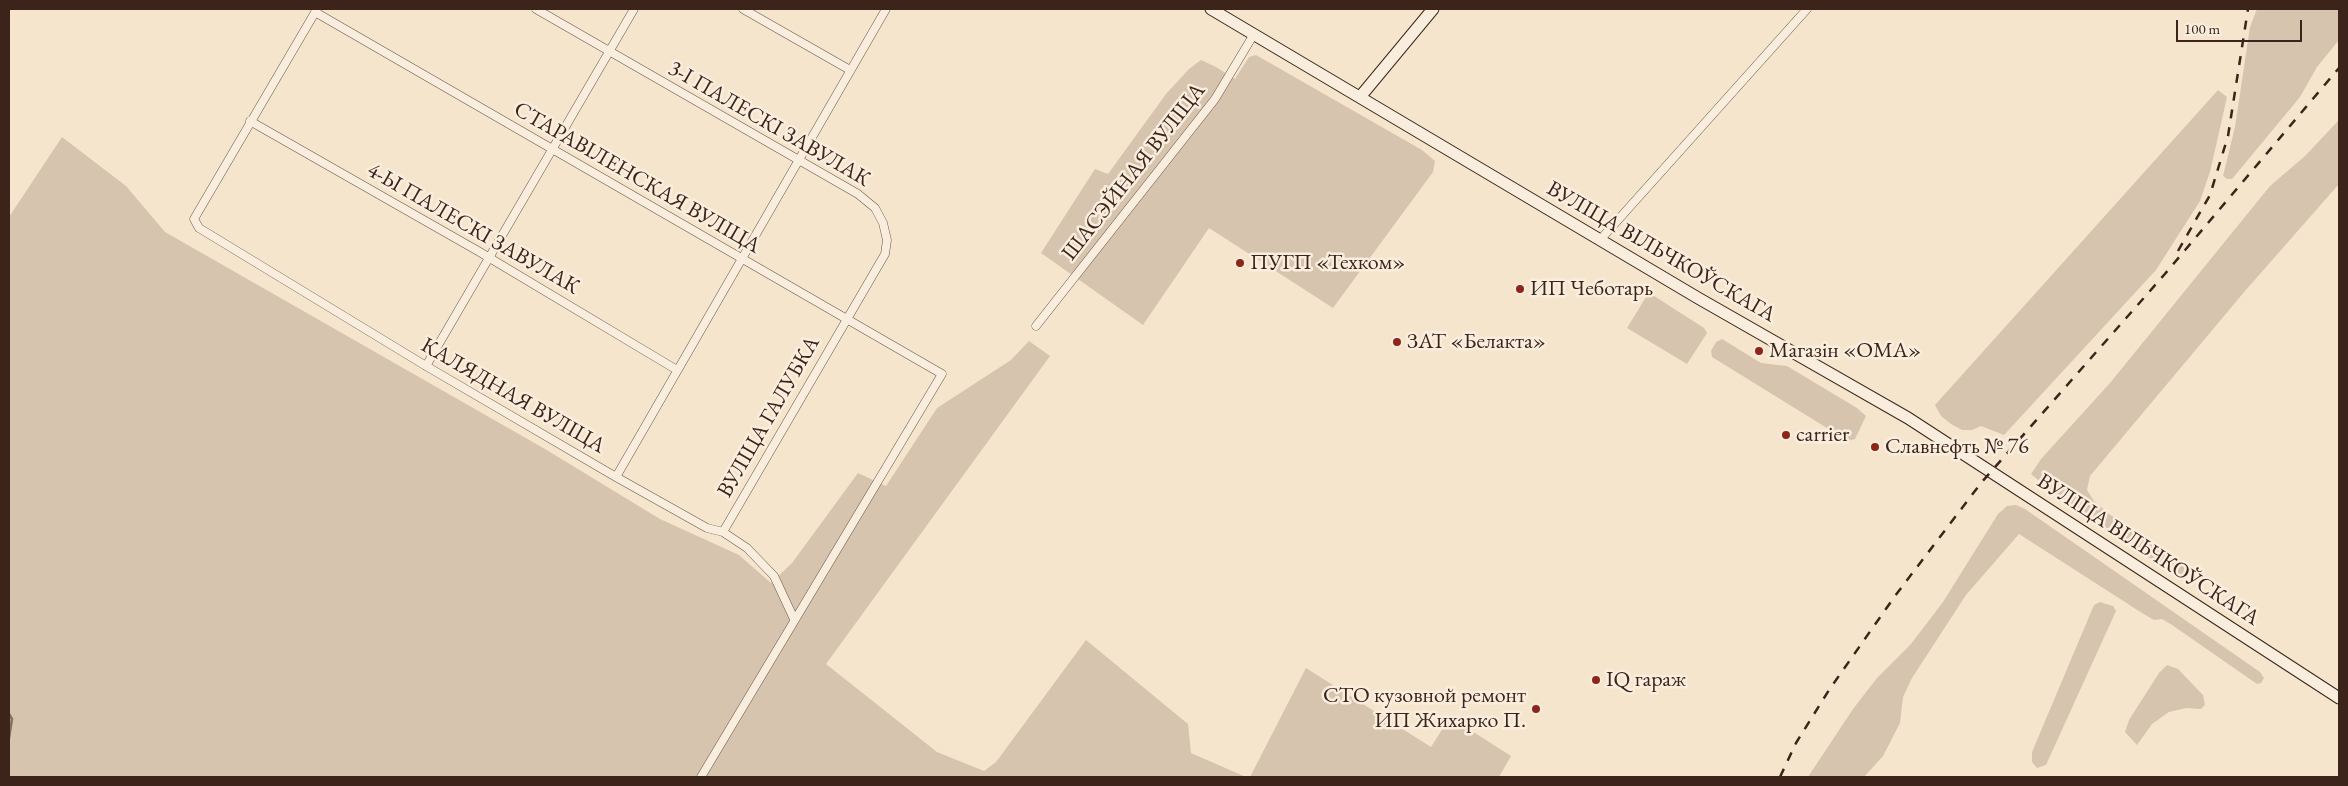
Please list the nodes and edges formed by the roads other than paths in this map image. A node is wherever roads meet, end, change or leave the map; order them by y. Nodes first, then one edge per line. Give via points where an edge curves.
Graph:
1 (536, 9) edge
2 (634, 9) edge
3 (743, 9) edge
4 (886, 9) edge
5 (1211, 9) edge
6 (1433, 9) edge
7 (1806, 9) edge
8 (316, 10) edge
9 (1254, 34) junction
10 (609, 52) junction
11 (850, 70) junction
12 (1360, 98) junction
13 (250, 121) junction
14 (552, 149) junction
15 (799, 159) junction
16 (1600, 240) junction
17 (489, 258) junction
18 (742, 259) junction
19 (845, 320) junction
20 (1036, 326) dead end
21 (426, 366) junction
22 (677, 370) junction
23 (616, 477) junction
24 (723, 532) junction
25 (794, 619) junction
26 (2339, 698) edge
27 (702, 777) edge

1 - 10 street, 3-І ПАЛЕСКІ ЗАВУЛАК
2 - 10 street
3 - 11 street
4 - 11 street
5 - 9 main road, ВУЛІЦА ВІЛЬЧКОЎСКАГА
6 - 12 main road
7 - 16 street
8 - 13 street
8 - 14 street, СТАРАВІЛЕНСКАЯ ВУЛІЦА
9 - 12 main road, ВУЛІЦА ВІЛЬЧКОЎСКАГА
9 - 20 street, ШАСЭЙНАЯ ВУЛІЦА via 1215,99
10 - 14 street
10 - 15 street, 3-І ПАЛЕСКІ ЗАВУЛАК
11 - 15 street
12 - 16 main road, ВУЛІЦА ВІЛЬЧКОЎСКАГА
13 - 17 street, 4-Ы ПАЛЕСКІ ЗАВУЛАК
13 - 21 street, КАЛЯДНАЯ ВУЛІЦА via 194,219 199,228
14 - 17 street
14 - 18 street, СТАРАВІЛЕНСКАЯ ВУЛІЦА
15 - 18 street
15 - 19 street, 3-І ПАЛЕСКІ ЗАВУЛАК via 858,194 875,208 884,223 885,254
16 - 26 main road, ВУЛІЦА ВІЛЬЧКОЎСКАГА via 1908,418
17 - 21 street
17 - 22 street, 4-Ы ПАЛЕСКІ ЗАВУЛАК
18 - 19 street, СТАРАВІЛЕНСКАЯ ВУЛІЦА
18 - 22 street
19 - 24 street, ВУЛІЦА ГАЛУБКА
19 - 25 street, СТАРАВІЛЕНСКАЯ ВУЛІЦА via 942,374
21 - 23 street, КАЛЯДНАЯ ВУЛІЦА
22 - 23 street
23 - 24 street, КАЛЯДНАЯ ВУЛІЦА via 707,528
24 - 25 street, КАЛЯДНАЯ ВУЛІЦА via 747,548 774,576
25 - 27 street

